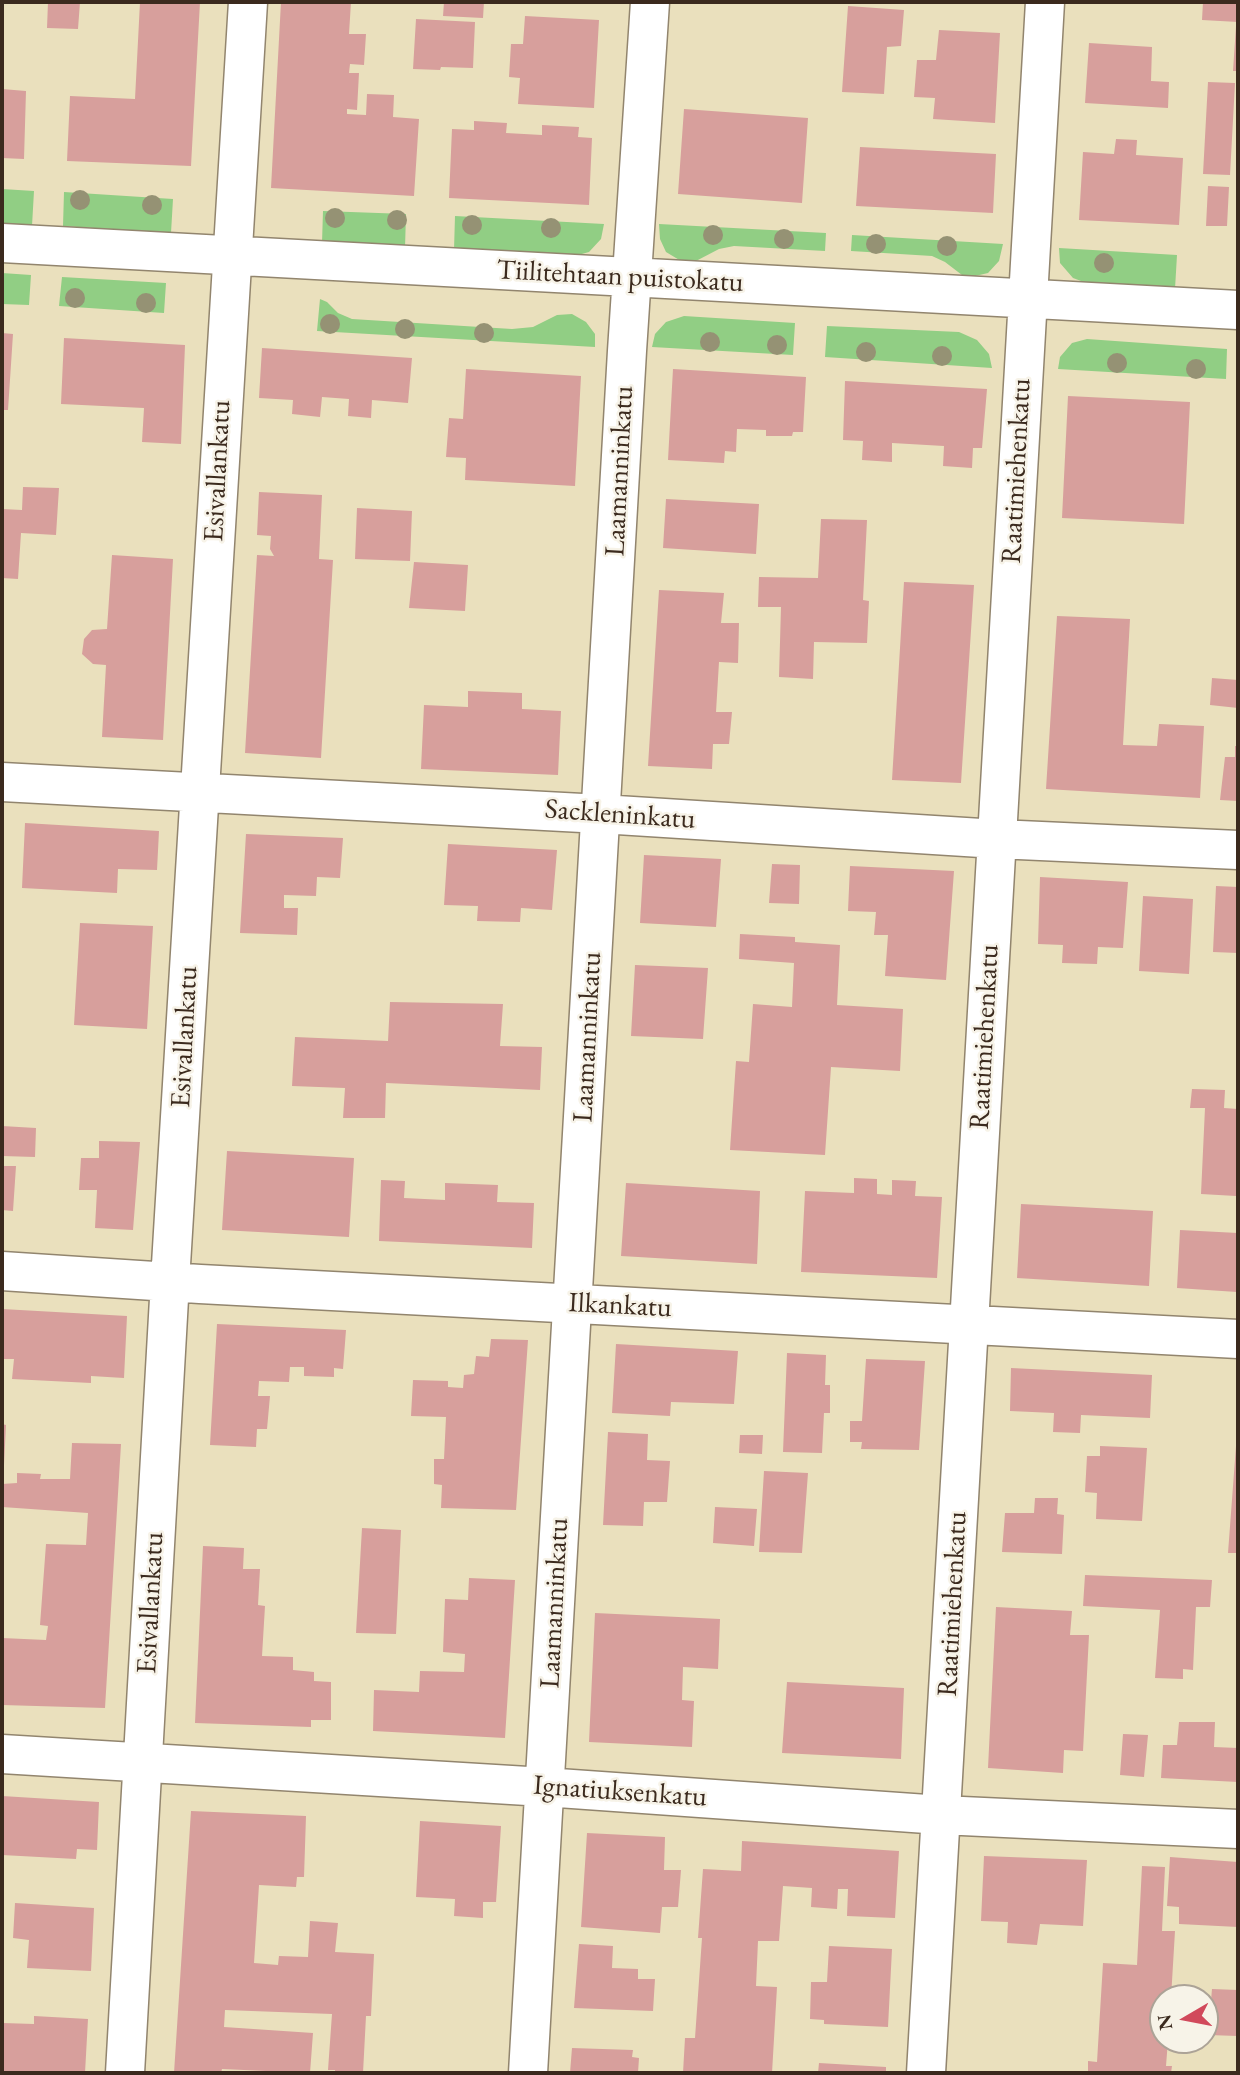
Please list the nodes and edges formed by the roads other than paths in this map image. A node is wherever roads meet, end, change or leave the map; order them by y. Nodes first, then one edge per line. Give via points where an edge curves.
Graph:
1 (248, 2) edge
2 (650, 2) edge
3 (1045, 2) edge
4 (2, 243) edge
5 (232, 256) junction
6 (632, 277) junction
7 (1027, 299) junction
8 (1238, 310) edge
9 (2, 782) edge
10 (200, 792) junction
11 (601, 814) junction
12 (997, 839) junction
13 (1238, 850) edge
14 (2, 1270) edge
15 (170, 1281) junction
16 (572, 1303) junction
17 (968, 1326) junction
18 (1238, 1339) edge
19 (2, 1754) edge
20 (142, 1764) junction
21 (544, 1787) junction
22 (941, 1815) junction
23 (1238, 1829) edge
24 (125, 2073) edge
25 (527, 2073) edge
26 (926, 2073) edge

1 - 5 street, Esivallankatu
2 - 6 street, Laamanninkatu
3 - 7 street, Raatimiehenkatu
4 - 5 street, Tiilitehtaan puistokatu
5 - 6 street, Tiilitehtaan puistokatu
5 - 10 street, Esivallankatu
6 - 7 street, Tiilitehtaan puistokatu
6 - 11 street, Laamanninkatu
7 - 8 street, Tiilitehtaan puistokatu
7 - 12 street, Raatimiehenkatu
9 - 10 street, Sackleninkatu
10 - 11 street, Sackleninkatu
10 - 15 street, Esivallankatu
11 - 12 street, Sackleninkatu
11 - 16 street, Laamanninkatu
12 - 13 street, Sackleninkatu
12 - 17 street, Raatimiehenkatu
14 - 15 street, Ilkankatu
15 - 16 street, Ilkankatu
15 - 20 street, Esivallankatu
16 - 17 street, Ilkankatu
16 - 21 street, Laamanninkatu
17 - 18 street, Ilkankatu
17 - 22 street, Raatimiehenkatu
19 - 20 street, Ignatiuksenkatu
20 - 21 street, Ignatiuksenkatu
20 - 24 street, Esivallankatu
21 - 22 street, Ignatiuksenkatu
21 - 25 street, Laamanninkatu
22 - 23 street, Ignatiuksenkatu
22 - 26 street, Raatimiehenkatu

